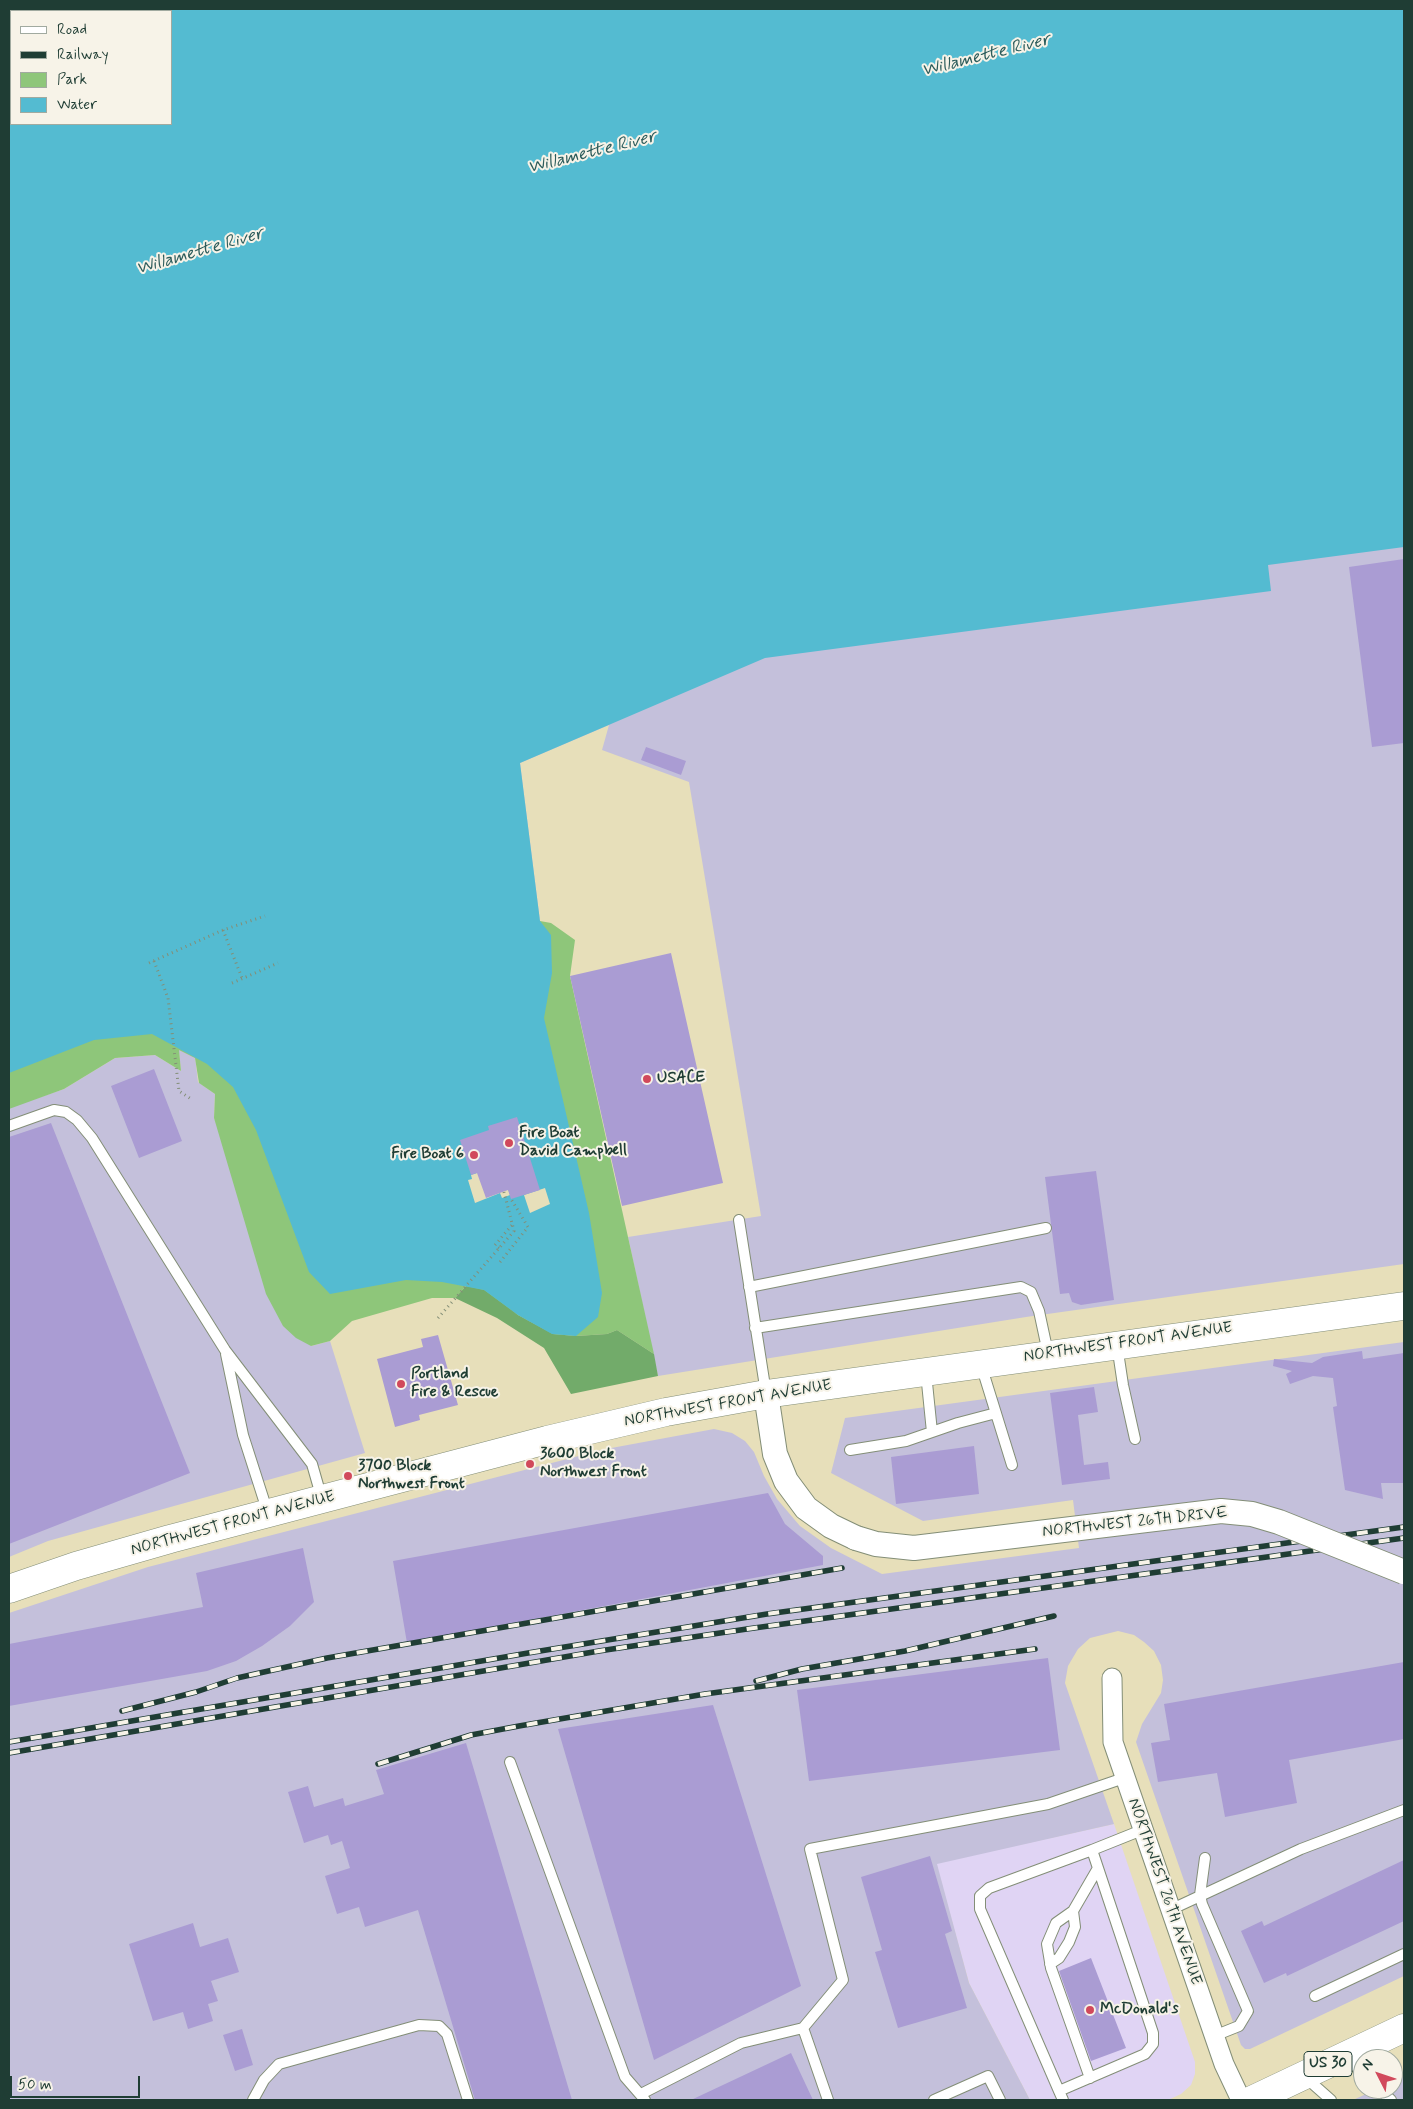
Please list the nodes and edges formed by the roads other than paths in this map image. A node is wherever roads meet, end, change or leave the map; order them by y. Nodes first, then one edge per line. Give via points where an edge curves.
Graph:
1 (9, 1126) edge
2 (739, 1220) dead end
3 (1046, 1228) dead end
4 (749, 1287) junction
5 (1404, 1306) edge
6 (755, 1328) junction
7 (1117, 1344) junction
8 (225, 1350) junction
9 (1048, 1354) junction
10 (980, 1364) junction
11 (926, 1371) junction
12 (766, 1394) junction
13 (996, 1413) junction
14 (932, 1432) junction
15 (1135, 1439) dead end
16 (850, 1450) dead end
17 (1012, 1465) dead end
18 (322, 1500) junction
19 (268, 1514) junction
20 (1404, 1572) edge
21 (9, 1589) edge
22 (1112, 1678) dead end
23 (510, 1762) dead end
24 (1124, 1778) junction
25 (1404, 1810) edge
26 (1142, 1830) junction
27 (1092, 1850) junction
28 (1205, 1858) dead end
29 (1098, 1868) junction
30 (1200, 1895) junction
31 (1170, 1910) junction
32 (1073, 1911) junction
33 (1404, 1954) edge
34 (1050, 1964) junction
35 (1316, 1996) dead end
36 (802, 2028) junction
37 (1404, 2028) edge
38 (1214, 2036) junction
39 (1376, 2049) edge
40 (1353, 2065) edge
41 (1304, 2076) junction
42 (1090, 2078) junction
43 (1061, 2096) edge
44 (643, 2097) edge
45 (253, 2100) edge
46 (468, 2100) edge
47 (828, 2100) edge
48 (934, 2100) edge
49 (1000, 2100) edge
50 (1241, 2100) edge
51 (1252, 2100) edge
52 (1331, 2100) edge

1 - 8 lane via 54,1110 66,1112 77,1120 92,1138
2 - 4 lane
3 - 4 lane
4 - 6 lane
5 - 7 main road, NORTHWEST FRONT AVENUE
6 - 9 lane via 1021,1287 1031,1292
6 - 12 lane
7 - 9 main road, NORTHWEST FRONT AVENUE
7 - 15 lane
8 - 18 lane via 312,1464
8 - 19 lane via 243,1435
9 - 10 main road, NORTHWEST FRONT AVENUE
10 - 11 main road, NORTHWEST FRONT AVENUE
10 - 13 lane
11 - 12 main road, NORTHWEST FRONT AVENUE
11 - 14 lane
12 - 18 main road, NORTHWEST FRONT AVENUE via 666,1412 547,1440
12 - 20 street, NORTHWEST 26TH DRIVE, bridge via 774,1454 786,1481 806,1508 831,1526 876,1544 914,1548 1221,1511 1252,1514 1279,1522
13 - 14 lane
13 - 17 lane
14 - 16 lane via 906,1441
18 - 19 main road, NORTHWEST FRONT AVENUE
19 - 21 main road, NORTHWEST FRONT AVENUE via 117,1554
22 - 24 street, NORTHWEST 26TH AVENUE via 1112,1742
23 - 44 lane via 624,2077
24 - 26 street, NORTHWEST 26TH AVENUE
24 - 36 lane via 1048,1804 810,1849 843,1980
25 - 30 lane via 1301,1848
26 - 27 lane
26 - 31 street, NORTHWEST 26TH AVENUE
27 - 29 lane
27 - 43 lane via 990,1888 980,1896 980,1910
28 - 30 lane
29 - 32 lane
29 - 42 lane via 1153,2033 1153,2044 1146,2054
30 - 31 lane
30 - 38 lane via 1248,2011 1239,2026
31 - 38 street, NORTHWEST 26TH AVENUE
32 - 34 lane via 1075,1927 1069,1942 1059,1958
32 - 34 lane via 1056,1923 1050,1933 1046,1944
33 - 35 lane
34 - 42 lane
36 - 44 lane via 741,2043
36 - 47 lane
37 - 39 main road, US 30
38 - 50 street, NORTHWEST 26TH AVENUE
40 - 41 main road, US 30
41 - 51 main road, US 30
41 - 52 lane
42 - 43 lane
45 - 46 lane via 264,2080 279,2064 419,2025 439,2026 448,2034
48 - 49 lane via 988,2076

